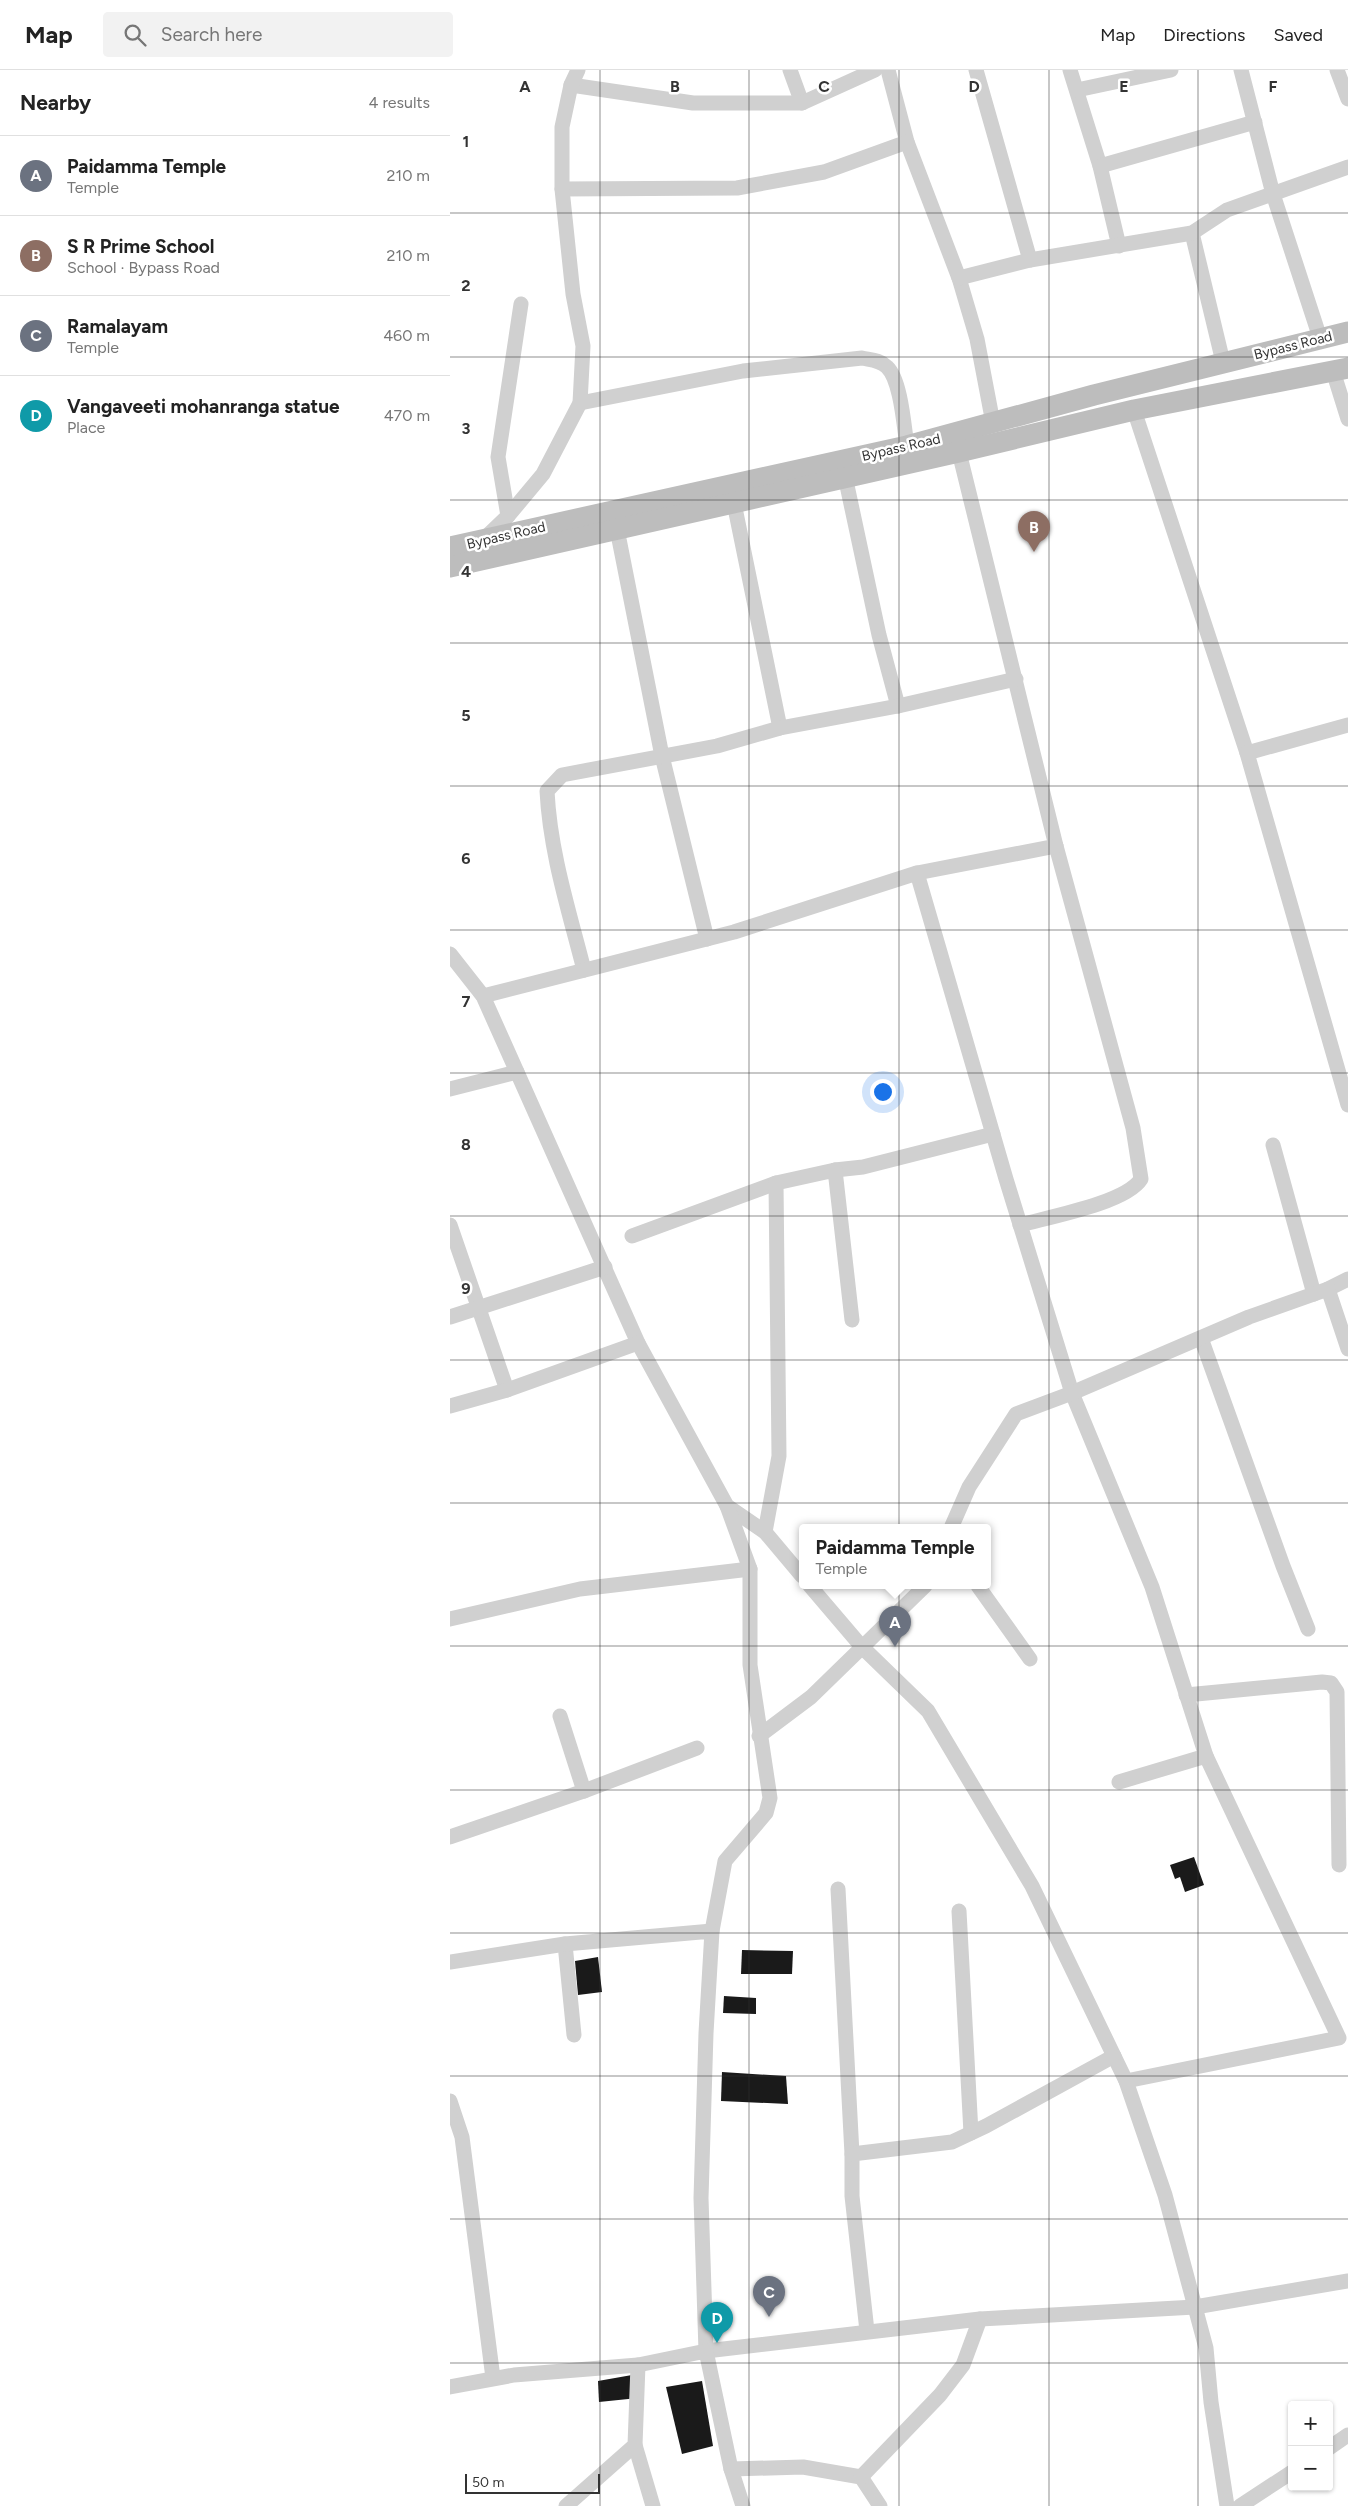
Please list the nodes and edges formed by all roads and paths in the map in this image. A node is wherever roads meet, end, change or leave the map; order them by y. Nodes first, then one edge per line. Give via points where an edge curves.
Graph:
1 (578, 70) edge
2 (790, 70) edge
3 (875, 70) edge
4 (888, 70) edge
5 (976, 70) edge
6 (1070, 70) edge
7 (1171, 70) edge
8 (1241, 70) edge
9 (1337, 70) edge
10 (571, 85) junction
11 (1077, 90) junction
12 (1348, 99) edge
13 (802, 103) junction
14 (1254, 122) junction
15 (907, 142) junction
16 (1100, 166) junction
17 (1348, 167) edge
18 (562, 189) junction
19 (1273, 194) junction
20 (1192, 233) junction
21 (1119, 246) junction
22 (1030, 260) junction
23 (959, 278) junction
24 (521, 304) dead end
25 (1348, 332) edge
26 (1320, 338) junction
27 (1224, 362) junction
28 (1341, 370) edge
29 (580, 403) junction
30 (1134, 410) junction
31 (1348, 419) edge
32 (993, 423) junction
33 (907, 446) junction
34 (959, 452) junction
35 (845, 476) junction
36 (734, 503) junction
37 (508, 516) junction
38 (617, 529) junction
39 (481, 542) junction
40 (450, 547) edge
41 (450, 566) edge
42 (1016, 679) junction
43 (898, 706) junction
44 (1348, 725) edge
45 (780, 728) junction
46 (1247, 753) junction
47 (662, 756) junction
48 (1056, 846) junction
49 (917, 873) junction
50 (707, 939) junction
51 (450, 954) edge
52 (584, 970) junction
53 (483, 996) junction
54 (517, 1072) junction
55 (450, 1089) edge
56 (1348, 1104) edge
57 (993, 1134) junction
58 (1273, 1145) dead end
59 (834, 1170) junction
60 (776, 1183) junction
61 (1020, 1225) junction
62 (450, 1226) edge
63 (632, 1236) dead end
64 (605, 1266) junction
65 (1348, 1279) edge
66 (1321, 1292) junction
67 (479, 1309) junction
68 (450, 1317) edge
69 (852, 1320) dead end
70 (1201, 1338) junction
71 (638, 1343) junction
72 (1348, 1349) edge
73 (507, 1390) junction
74 (1072, 1394) junction
75 (450, 1406) edge
76 (727, 1506) junction
77 (953, 1524) edge
78 (765, 1532) junction
79 (750, 1569) junction
80 (799, 1572) edge
81 (813, 1589) edge
82 (922, 1589) edge
83 (980, 1589) edge
84 (450, 1619) edge
85 (1308, 1629) dead end
86 (862, 1647) junction
87 (1030, 1660) dead end
88 (1186, 1695) junction
89 (560, 1716) dead end
90 (759, 1736) junction
91 (697, 1748) dead end
92 (1206, 1756) junction
93 (1119, 1782) dead end
94 (584, 1791) junction
95 (450, 1837) edge
96 (1339, 1865) dead end
97 (838, 1889) dead end
98 (960, 1911) dead end
99 (712, 1931) junction
100 (565, 1944) junction
101 (450, 1962) edge
102 (574, 2035) dead end
103 (1344, 2037) edge
104 (1114, 2056) junction
105 (1126, 2081) junction
106 (450, 2101) edge
107 (971, 2133) junction
108 (852, 2154) junction
109 (1348, 2281) edge
110 (1195, 2307) junction
111 (980, 2319) junction
112 (867, 2331) junction
113 (706, 2351) junction
114 (638, 2365) junction
115 (493, 2378) junction
116 (450, 2387) edge
117 (1348, 2436) edge
118 (635, 2445) junction
119 (1332, 2446) edge
120 (731, 2469) junction
121 (1288, 2475) edge
122 (861, 2478) junction
123 (566, 2506) edge
124 (654, 2506) edge
125 (743, 2506) edge
126 (880, 2506) edge
127 (1226, 2506) edge
128 (1240, 2506) edge

1 - 10 street
2 - 13 street
3 - 13 street
4 - 15 street
5 - 22 street
6 - 11 street
7 - 11 street
8 - 14 street
9 - 12 street
10 - 13 street via 693,103
10 - 18 street via 562,127
11 - 16 street
14 - 16 street
14 - 19 street
15 - 18 street via 824,172 737,188
15 - 23 street
16 - 21 street
17 - 19 street
18 - 29 street via 573,294 583,346
19 - 20 street via 1227,210
19 - 26 street
20 - 21 street
20 - 27 street
21 - 22 street
22 - 23 street
23 - 32 street via 977,339
24 - 37 street via 498,457
25 - 26 main road, Bypass Road
26 - 27 main road, Bypass Road
27 - 32 main road, Bypass Road
28 - 30 main road, Bypass Road
28 - 31 street
29 - 33 street via 743,371 862,358 888,367 895,378
29 - 37 street via 544,474
30 - 34 main road, Bypass Road
30 - 46 street
32 - 33 main road, Bypass Road
33 - 39 main road, Bypass Road
34 - 35 main road, Bypass Road
34 - 42 street
35 - 36 main road, Bypass Road
35 - 43 street via 879,635
36 - 38 main road, Bypass Road
36 - 45 street
37 - 39 street
38 - 41 main road, Bypass Road
38 - 47 street
39 - 40 main road, Bypass Road
42 - 43 street
42 - 48 street
43 - 45 street
44 - 46 street
45 - 47 street via 717,746
46 - 56 street
47 - 50 street
47 - 52 street via 562,775 547,791 555,855
48 - 49 street
48 - 61 street via 1133,1128 1141,1179 1137,1186 1117,1198
49 - 50 street
49 - 57 street
50 - 52 street
51 - 53 street
52 - 53 street
53 - 54 street
54 - 55 street
54 - 64 street
57 - 59 street via 863,1167
57 - 61 street
58 - 66 street
59 - 60 street
59 - 69 street
60 - 63 street
60 - 78 street via 779,1456
61 - 74 street
62 - 67 street
64 - 67 street
64 - 71 street
65 - 66 street
66 - 70 street
66 - 72 street
67 - 68 street
67 - 73 street
70 - 74 street
70 - 85 street
71 - 73 street
71 - 76 street
73 - 75 street
74 - 77 street via 1016,1414 969,1487
74 - 88 street via 1152,1587
76 - 78 street
76 - 79 street
78 - 80 street
79 - 84 street via 580,1589
79 - 90 street via 750,1665
81 - 86 street
82 - 86 street
83 - 87 street
86 - 90 street via 811,1697
86 - 104 street via 928,1711 1032,1886
88 - 92 street
88 - 96 street via 1331,1683 1337,1692
89 - 94 street
90 - 99 street via 769,1806 725,1861
91 - 94 street
92 - 93 street
92 - 103 street
94 - 95 street
97 - 108 street
98 - 107 street
99 - 100 street
99 - 113 street via 701,2198
100 - 101 street
100 - 102 street
103 - 105 street
104 - 105 street
104 - 107 street
105 - 110 street via 1166,2195
106 - 115 street via 462,2137
107 - 108 street via 952,2142
108 - 112 street via 852,2196
109 - 110 street
110 - 111 street
110 - 127 street via 1206,2348
111 - 112 street
111 - 122 street via 958,2373
112 - 113 street
113 - 114 street
113 - 120 street
114 - 115 street
114 - 118 street
115 - 116 street
117 - 119 street
118 - 123 street
118 - 124 street
120 - 122 street via 802,2467
120 - 125 street
121 - 128 street
122 - 126 street

